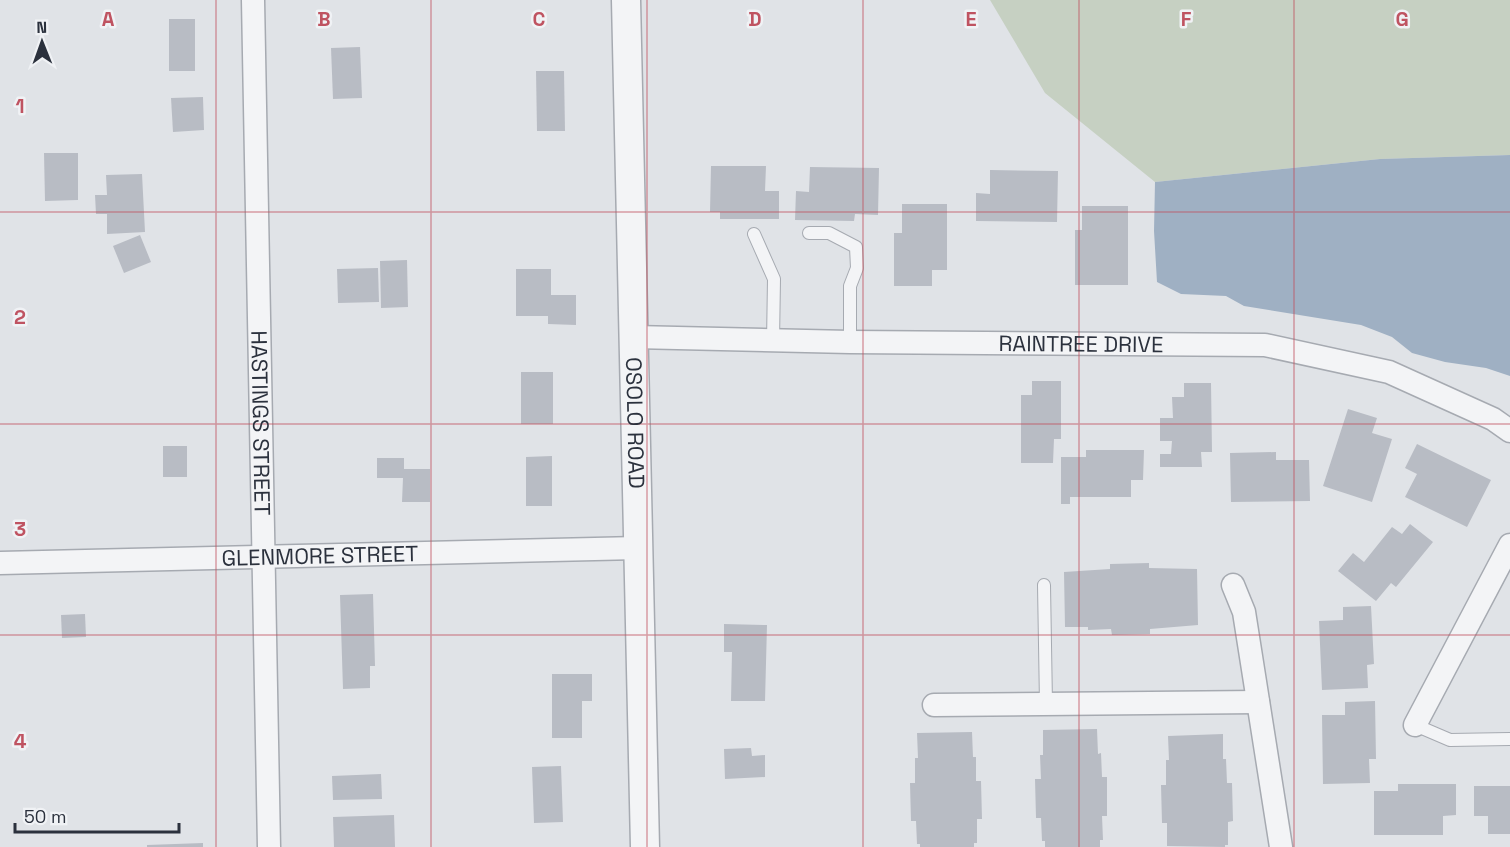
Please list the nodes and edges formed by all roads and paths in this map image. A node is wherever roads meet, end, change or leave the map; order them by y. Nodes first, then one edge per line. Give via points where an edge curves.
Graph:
1 (253, 0) edge
2 (626, 0) edge
3 (809, 233) dead end
4 (754, 234) dead end
5 (634, 337) junction
6 (773, 341) junction
7 (850, 342) junction
8 (1510, 431) edge
9 (1510, 545) edge
10 (638, 548) junction
11 (262, 556) junction
12 (0, 563) edge
13 (1044, 585) dead end
14 (1233, 585) dead end
15 (1258, 702) junction
16 (1046, 704) junction
17 (934, 705) dead end
18 (1415, 725) joint
19 (1510, 739) edge
20 (269, 847) edge
21 (645, 847) edge
22 (1281, 847) edge

1 - 11 street, HASTINGS STREET
2 - 5 street, OSOLO ROAD
3 - 7 lane via 829,233 856,247 857,268 850,286
4 - 6 lane via 774,279
5 - 6 street, RAINTREE DRIVE
5 - 10 street, OSOLO ROAD
6 - 7 street, RAINTREE DRIVE
7 - 8 street, RAINTREE DRIVE via 1265,345 1389,372
9 - 18 street
10 - 11 street, GLENMORE STREET
10 - 21 street, OSOLO ROAD
11 - 12 street, GLENMORE STREET
11 - 20 street, HASTINGS STREET
13 - 16 lane
14 - 15 street via 1244,612
15 - 16 street
15 - 22 street
16 - 17 street
18 - 19 lane via 1450,740

